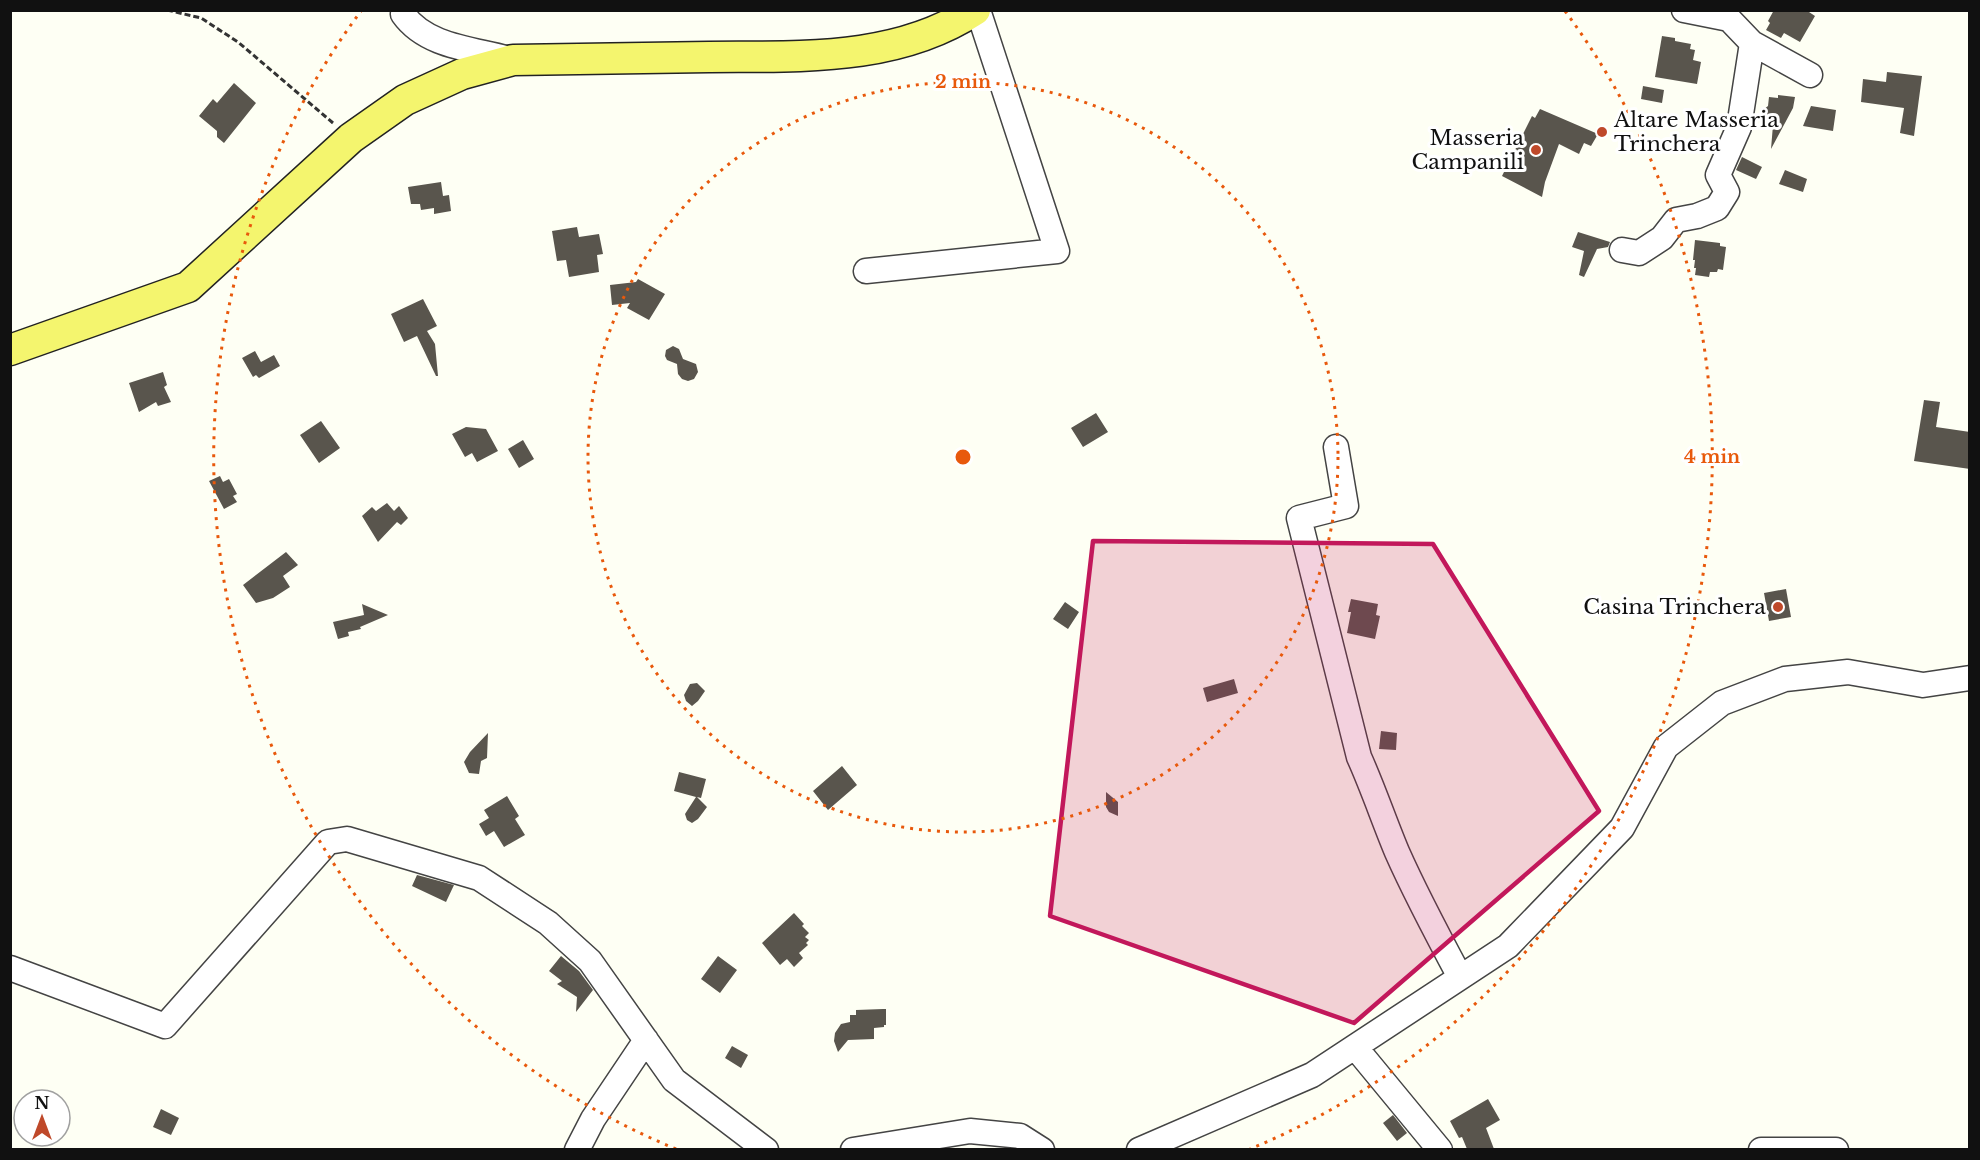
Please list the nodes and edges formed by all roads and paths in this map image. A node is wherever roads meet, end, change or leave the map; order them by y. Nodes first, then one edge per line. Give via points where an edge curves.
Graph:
1 (167, 10) edge
2 (404, 10) edge
3 (976, 10) edge
4 (1684, 10) edge
5 (1752, 43) junction
6 (513, 60) junction
7 (1810, 75) dead end
8 (351, 138) junction
9 (1622, 250) dead end
10 (866, 271) dead end
11 (10, 350) edge
12 (1336, 447) dead end
13 (1970, 678) edge
14 (10, 968) edge
15 (1460, 977) junction
16 (646, 1040) junction
17 (1355, 1047) junction
18 (577, 1149) edge
19 (766, 1149) edge
20 (853, 1149) edge
21 (1042, 1149) edge
22 (1139, 1149) edge
23 (1440, 1149) edge
24 (1761, 1149) edge
25 (1836, 1149) edge

1 - 8 path via 201,18 238,42
2 - 6 street via 408,21 422,34
3 - 6 main road via 956,23 902,43 840,55
3 - 10 street via 1057,251
4 - 5 street via 1730,19
5 - 7 street
5 - 9 street via 1739,127 1718,175 1728,192 1717,208 1676,220 1662,238 1639,253
6 - 8 main road via 462,74 405,100
8 - 11 main road via 188,287
12 - 15 street via 1347,506 1299,518 1359,757 1419,900
13 - 15 street via 1923,685 1848,672 1785,679 1722,702 1666,747 1614,837 1508,946
14 - 16 street via 165,1026 328,842 347,839 479,878 548,923 590,961
15 - 17 street
16 - 18 street via 592,1119
16 - 19 street via 674,1080
17 - 22 street via 1312,1075
17 - 23 street
20 - 21 street via 970,1131 1020,1136
24 - 25 street

